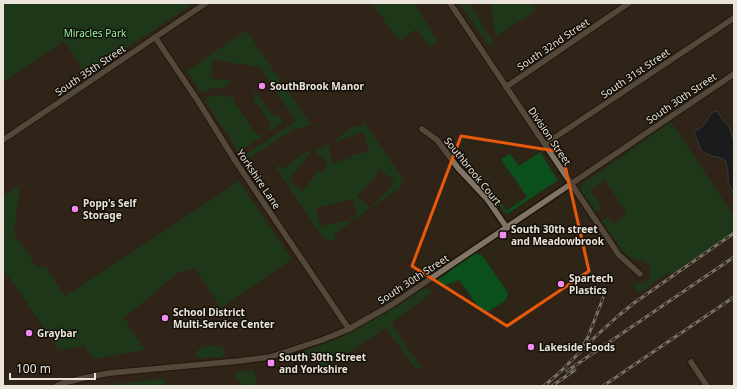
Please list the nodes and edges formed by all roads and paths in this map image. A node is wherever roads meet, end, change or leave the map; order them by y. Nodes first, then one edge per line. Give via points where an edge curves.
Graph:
1 (206, 3) edge
2 (450, 3) edge
3 (629, 3) edge
4 (734, 18) edge
5 (155, 37) junction
6 (734, 74) edge
7 (506, 86) junction
8 (422, 129) dead end
9 (3, 140) edge
10 (545, 144) junction
11 (571, 184) junction
12 (507, 228) junction
13 (640, 274) dead end
14 (349, 329) junction
15 (691, 362) dead end
16 (56, 386) edge
17 (707, 386) edge

1 - 5 street, South 35th Street
2 - 7 street, Division Street
3 - 7 street, South 32nd Street
4 - 10 street, South 31st Street
5 - 9 street, South 35th Street
5 - 14 street, Yorkshire Lane
6 - 11 street, South 30th Street
7 - 10 street, Division Street
8 - 12 street, Southbrook Court via 437,140
10 - 11 street, Division Street
11 - 12 street, South 30th Street
11 - 13 street, Division Street via 619,255
12 - 14 street, South 30th Street via 393,304
14 - 16 street, South 30th Street via 270,357 110,373
15 - 17 street

